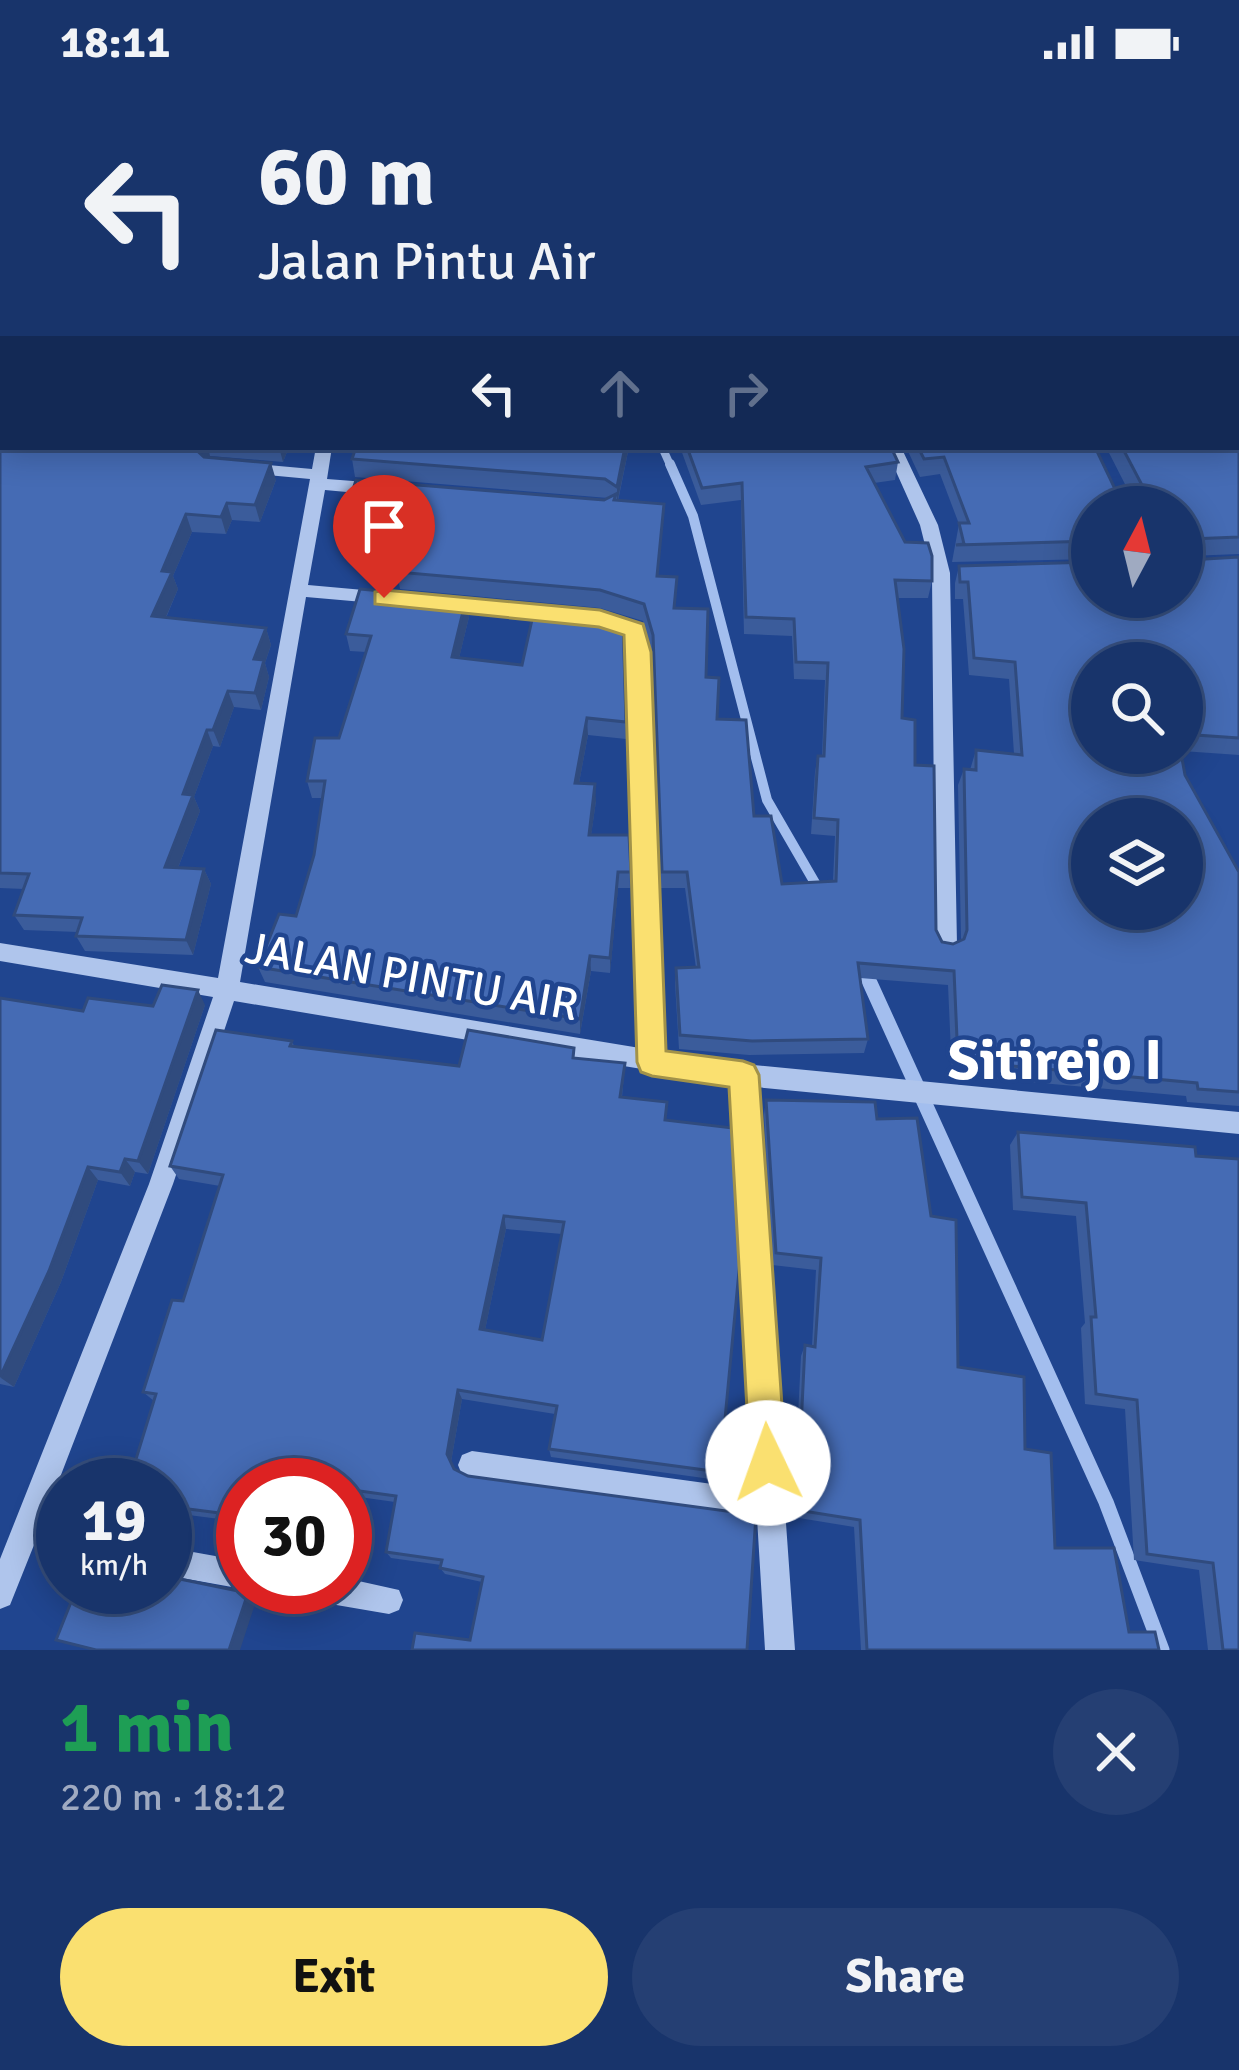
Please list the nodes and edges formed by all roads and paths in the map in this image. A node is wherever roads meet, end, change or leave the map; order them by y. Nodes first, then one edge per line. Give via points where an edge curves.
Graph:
1 (324, 450) edge
2 (894, 450) edge
3 (232, 467) edge
4 (320, 479) junction
5 (391, 490) edge
6 (297, 590) junction
7 (946, 945) edge
8 (0, 952) edge
9 (228, 986) junction
10 (652, 1062) junction
11 (743, 1075) junction
12 (1239, 1123) edge
13 (472, 1465) dead end
14 (771, 1506) junction
15 (26, 1529) junction
16 (36, 1531) edge
17 (0, 1595) edge
18 (372, 1597) edge
19 (388, 1600) dead end
20 (780, 1650) edge

1 - 4 street
2 - 7 street via 952,573
3 - 4 street
4 - 5 street
4 - 6 street
6 - 9 street
6 - 10 street via 600,619 634,630
8 - 9 street, JALAN PINTU AIR
9 - 10 street, JALAN PINTU AIR
9 - 15 street via 161,1184
10 - 11 street, JALAN PINTU AIR
11 - 12 street, JALAN PINTU AIR
11 - 14 street
13 - 14 street
14 - 20 street
15 - 16 street
15 - 17 street
18 - 19 street

